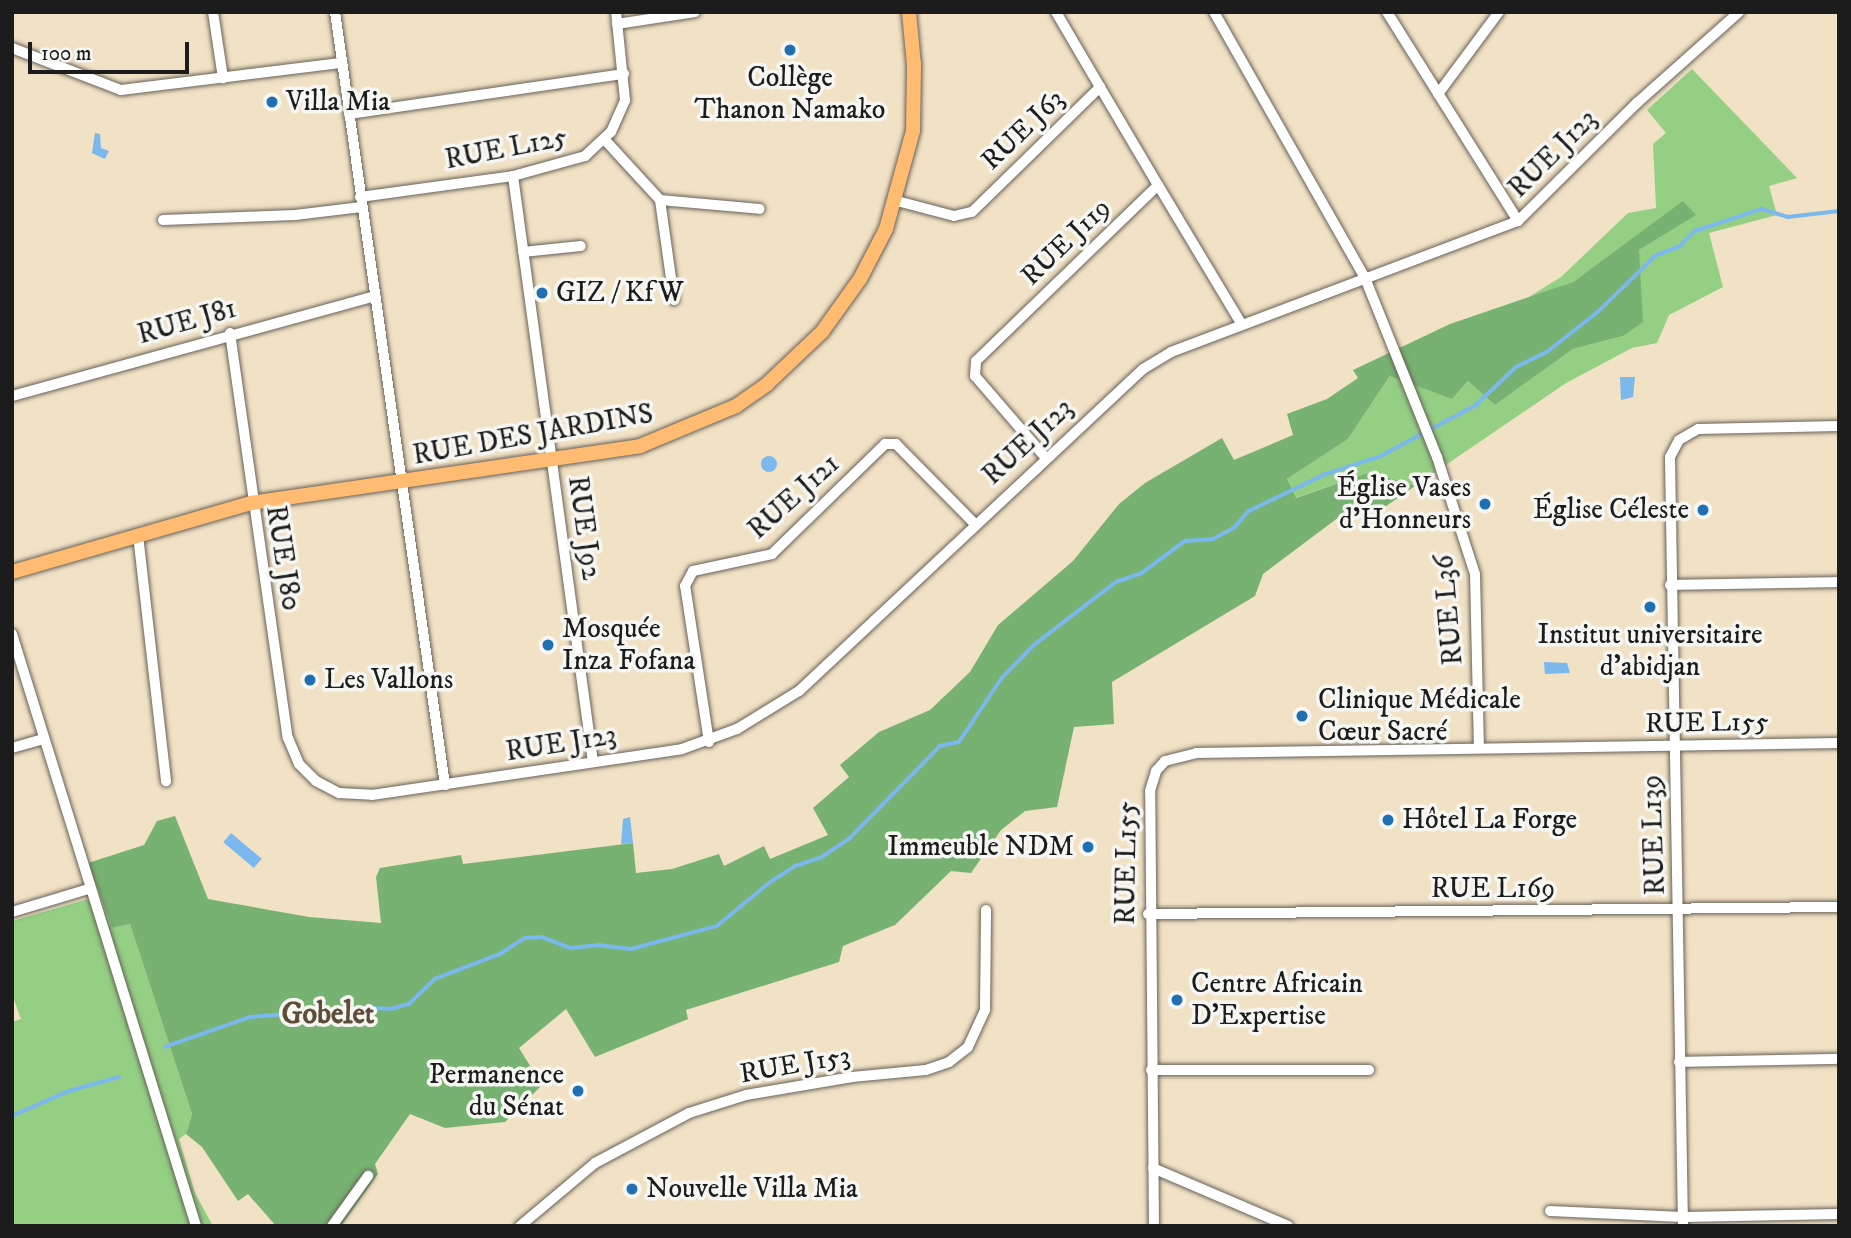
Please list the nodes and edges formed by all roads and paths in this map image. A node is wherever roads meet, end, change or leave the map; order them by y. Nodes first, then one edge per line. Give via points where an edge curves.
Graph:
1 (213, 12) edge
2 (335, 12) edge
3 (695, 12) edge
4 (909, 12) edge
5 (1056, 12) edge
6 (1214, 12) edge
7 (1387, 12) edge
8 (1499, 12) edge
9 (1740, 12) edge
10 (617, 18) edge
11 (12, 48) edge
12 (342, 63) junction
13 (624, 74) junction
14 (223, 78) junction
15 (1100, 88) junction
16 (1438, 94) junction
17 (349, 114) junction
18 (605, 140) junction
19 (513, 176) junction
20 (1158, 185) junction
21 (660, 200) junction
22 (897, 201) junction
23 (361, 202) junction
24 (760, 209) dead end
25 (163, 220) dead end
26 (1518, 220) junction
27 (581, 246) dead end
28 (523, 252) junction
29 (1365, 278) junction
30 (375, 296) junction
31 (674, 300) dead end
32 (1242, 326) junction
33 (230, 333) junction
34 (12, 396) edge
35 (1839, 426) edge
36 (1045, 457) junction
37 (551, 462) junction
38 (400, 482) junction
39 (251, 503) junction
40 (974, 523) junction
41 (138, 535) junction
42 (12, 572) edge
43 (1839, 582) edge
44 (1670, 585) junction
45 (12, 634) edge
46 (44, 738) junction
47 (709, 742) junction
48 (1839, 743) edge
49 (1479, 746) junction
50 (1674, 747) junction
51 (12, 748) edge
52 (593, 762) junction
53 (166, 781) dead end
54 (316, 781) joint
55 (445, 785) junction
56 (89, 889) junction
57 (1839, 907) edge
58 (986, 910) dead end
59 (1679, 910) junction
60 (12, 912) edge
61 (1148, 914) junction
62 (1839, 1059) edge
63 (1679, 1062) junction
64 (1151, 1070) junction
65 (1369, 1070) dead end
66 (1153, 1168) junction
67 (368, 1176) dead end
68 (1550, 1211) dead end
69 (1839, 1214) edge
70 (1683, 1221) edge
71 (196, 1226) edge
72 (331, 1226) edge
73 (520, 1226) edge
74 (1154, 1226) edge
75 (1287, 1226) edge

1 - 14 street
2 - 12 street
3 - 10 street
4 - 22 main road, RUE DES JARDINS via 914,109
5 - 15 street, RUE J63
6 - 29 street, RUE L36
7 - 16 street
8 - 16 street
9 - 26 street, RUE J123 via 1637,103
10 - 13 street, RUE L125
11 - 14 street via 109,89
12 - 14 street
12 - 17 street
13 - 17 street
13 - 18 street, RUE L125 via 625,100
15 - 20 street
15 - 22 street, RUE J63 via 972,212 954,216
16 - 26 street
17 - 23 street
18 - 19 street, RUE L125 via 568,164
18 - 21 street
19 - 23 street, RUE L125
19 - 28 street, RUE J92
20 - 32 street
20 - 36 street, RUE J119 via 976,361 975,376
21 - 24 street
21 - 31 street
22 - 37 main road, RUE DES JARDINS via 843,306 767,384 736,407 674,436
23 - 25 street, RUE L125 via 295,215
23 - 30 street
26 - 29 street, RUE J123
27 - 28 street
28 - 37 street, RUE J92
29 - 32 street, RUE J123
29 - 49 street, RUE L36 via 1472,556
30 - 33 street, RUE J81
30 - 38 street
32 - 36 street, RUE J123 via 1171,352 1143,369
33 - 34 street, RUE J81
33 - 39 street, RUE J80
35 - 44 street, RUE L139 via 1713,427 1679,440 1670,457 1668,478
36 - 40 street, RUE J123
37 - 38 main road, RUE DES JARDINS
37 - 52 street, RUE J92
38 - 39 main road, RUE DES JARDINS
38 - 55 street
39 - 41 main road, RUE DES JARDINS
39 - 54 street, RUE J80 via 288,738 299,764
40 - 47 street, RUE J123 via 799,691 775,709
40 - 47 street, RUE J121 via 896,444 885,444 772,554 694,571 685,586
41 - 42 main road, RUE DES JARDINS
41 - 53 street
43 - 44 street
44 - 50 street, RUE L139
45 - 46 street
46 - 51 street
46 - 56 street
47 - 52 street, RUE J123
48 - 50 street, RUE L155
49 - 50 street, RUE L155
49 - 61 street, RUE L155 via 1191,753 1165,761 1156,771 1150,791
50 - 59 street, RUE L139
52 - 55 street, RUE J123
54 - 55 street, RUE J123 via 340,793 372,795
56 - 60 street
56 - 71 street
57 - 59 street, RUE L169
58 - 73 street, RUE J153 via 985,1010 968,1047 949,1062 926,1070 746,1095 690,1113 595,1163
59 - 61 street, RUE L169
59 - 63 street, RUE L139
61 - 64 street, RUE L155
62 - 63 street
63 - 70 street, RUE L139
64 - 65 street
64 - 66 street, RUE L155
66 - 74 street, RUE L155
66 - 75 street
67 - 72 street
68 - 70 street
69 - 70 street

